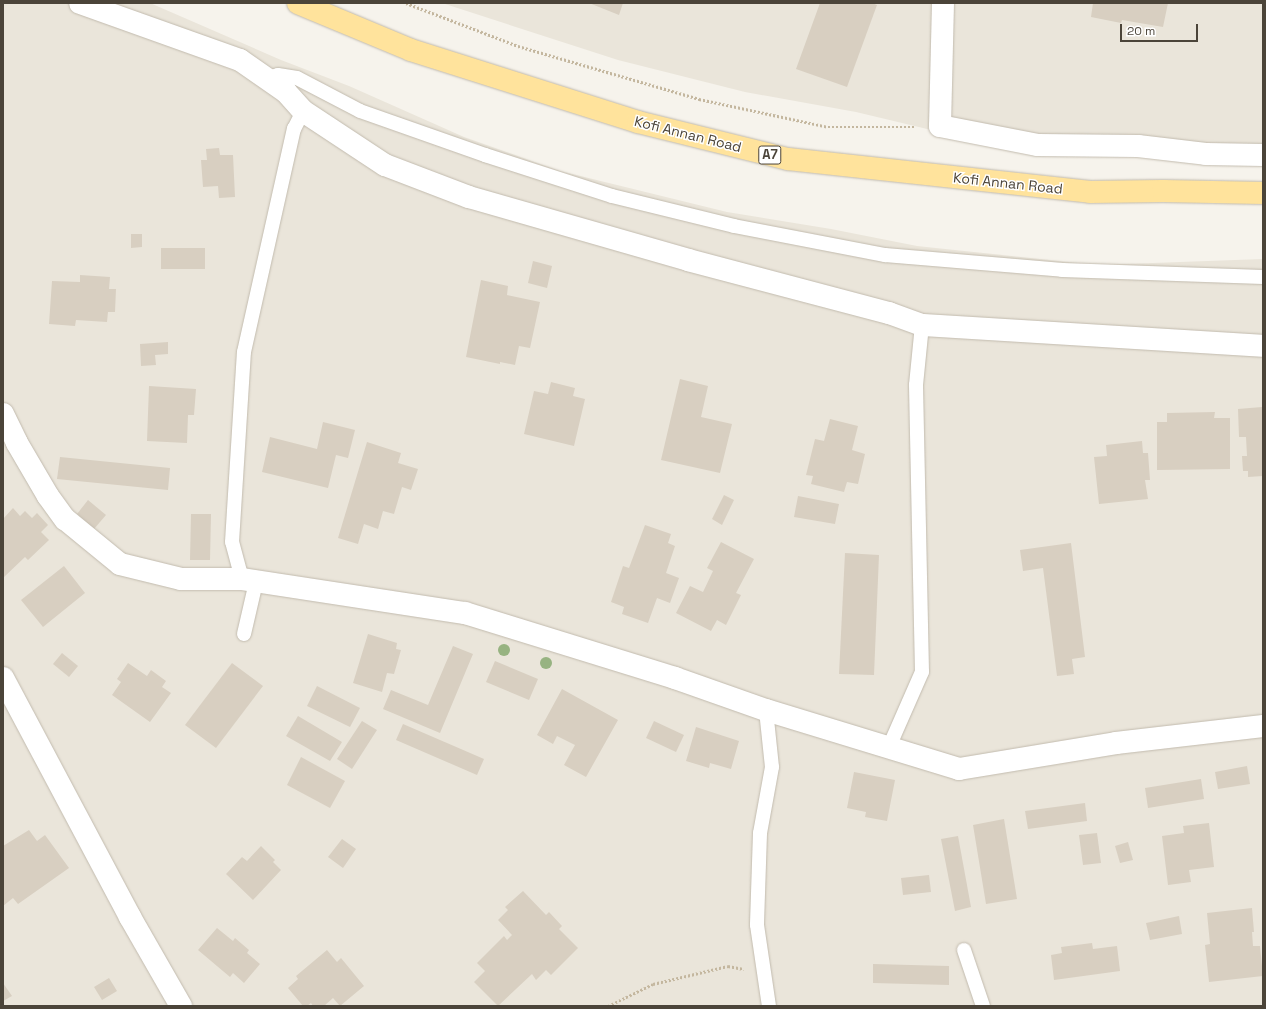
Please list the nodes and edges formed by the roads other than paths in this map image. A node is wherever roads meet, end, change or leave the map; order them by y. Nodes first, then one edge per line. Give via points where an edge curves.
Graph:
1 (80, 3) edge
2 (298, 3) edge
3 (943, 3) edge
4 (267, 78) junction
5 (303, 111) junction
6 (1263, 155) edge
7 (1263, 193) edge
8 (1263, 277) edge
9 (922, 325) junction
10 (1263, 346) edge
11 (3, 414) edge
12 (249, 581) junction
13 (244, 634) dead end
14 (3, 678) edge
15 (766, 710) junction
16 (1263, 726) edge
17 (889, 747) junction
18 (964, 950) dead end
19 (181, 1006) edge
20 (769, 1006) edge
21 (983, 1006) edge

1 - 4 street via 240,60
2 - 7 main road, Kofi Annan Road / A7 via 411,50 638,122 788,159 1090,192 1163,190
3 - 6 street via 940,126 1038,145 1138,146 1206,154
4 - 5 street via 286,92
4 - 8 lane via 278,75 298,78 360,111 485,155 612,196 734,226 884,255 1062,270
5 - 9 street via 385,166 469,197 688,260 889,313
5 - 12 lane via 294,129 244,352 232,542
9 - 10 street
9 - 17 lane via 916,385 922,672
11 - 12 street via 48,496 65,519 120,564 181,579
12 - 13 lane
12 - 15 street via 465,613 675,678
14 - 19 street via 130,917
15 - 17 street
15 - 20 lane via 772,767 760,833 757,925
16 - 17 street via 1116,743 959,769
18 - 21 lane

